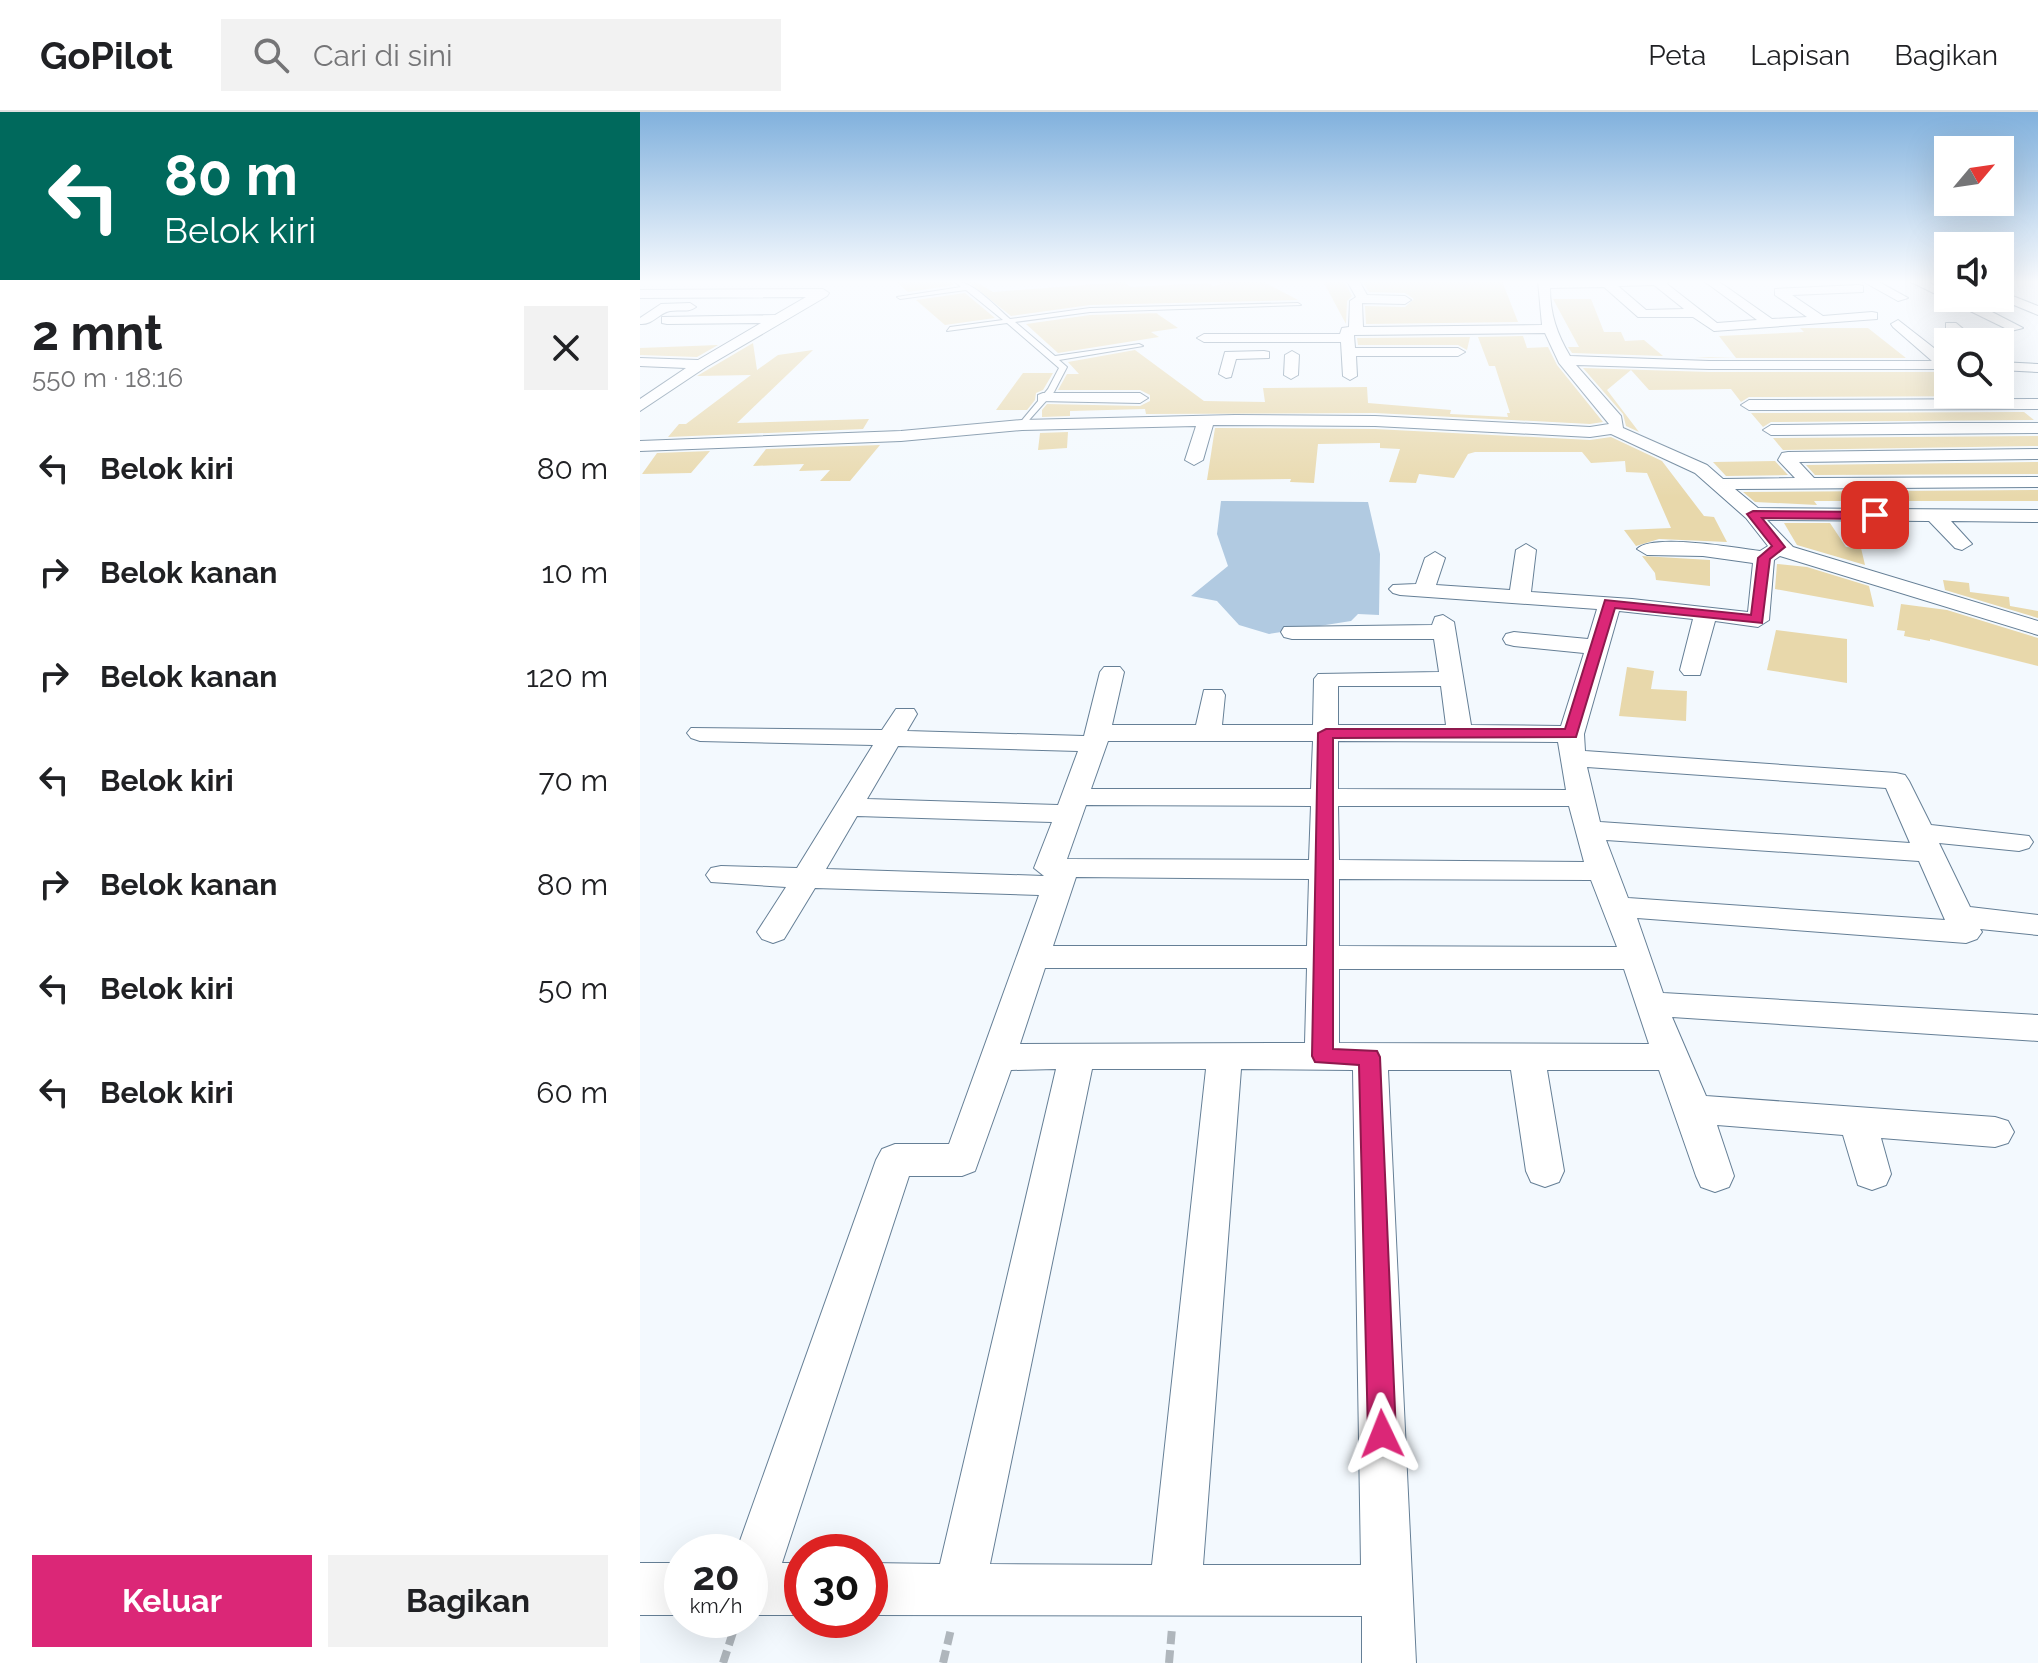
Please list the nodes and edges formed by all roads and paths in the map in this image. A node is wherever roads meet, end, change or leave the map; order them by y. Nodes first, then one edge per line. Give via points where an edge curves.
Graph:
1 (719, 353) edge
2 (1045, 353) edge
3 (1090, 353) edge
4 (1348, 353) edge
5 (1561, 353) edge
6 (1762, 353) edge
7 (1876, 353) edge
8 (1052, 359) junction
9 (1564, 360) junction
10 (640, 362) edge
11 (701, 364) junction
12 (1886, 365) junction
13 (1934, 365) edge
14 (1772, 366) junction
15 (2014, 366) edge
16 (2038, 368) edge
17 (1226, 374) dead end
18 (1291, 375) dead end
19 (1350, 376) dead end
20 (1043, 398) junction
21 (1140, 398) dead end
22 (2038, 404) edge
23 (1749, 405) dead end
24 (1808, 405) junction
25 (1926, 405) junction
26 (640, 406) edge
27 (1206, 421) junction
28 (1022, 425) junction
29 (2038, 428) edge
30 (1613, 429) junction
31 (1953, 429) junction
32 (1771, 430) dead end
33 (1829, 430) junction
34 (640, 446) edge
35 (1988, 454) junction
36 (2038, 454) edge
37 (1853, 455) junction
38 (1194, 460) dead end
39 (2029, 482) edge
40 (1809, 483) junction
41 (1880, 483) junction
42 (1719, 484) junction
43 (1753, 514) junction
44 (1935, 516) junction
45 (2017, 516) junction
46 (2038, 516) edge
47 (2038, 536) edge
48 (1962, 544) dead end
49 (1647, 549) dead end
50 (1526, 550) dead end
51 (1772, 552) junction
52 (1435, 558) dead end
53 (1400, 589) dead end
54 (1424, 591) junction
55 (1520, 597) junction
56 (1610, 603) junction
57 (1705, 615) junction
58 (2038, 628) edge
59 (1292, 632) dead end
60 (1514, 639) dead end
61 (1595, 647) junction
62 (1692, 670) dead end
63 (1112, 672) dead end
64 (1452, 679) junction
65 (1213, 695) dead end
66 (905, 714) dead end
67 (700, 733) dead end
68 (1208, 733) junction
69 (1326, 733) junction
70 (1460, 733) junction
71 (891, 738) junction
72 (1096, 739) junction
73 (1571, 746) junction
74 (1325, 798) junction
75 (1581, 798) junction
76 (1072, 806) junction
77 (849, 807) junction
78 (1588, 830) junction
79 (2019, 842) dead end
80 (1926, 843) junction
81 (1324, 871) junction
82 (1602, 871) junction
83 (721, 875) dead end
84 (1061, 877) junction
85 (806, 878) junction
86 (1618, 907) junction
87 (1960, 916) junction
88 (2038, 925) edge
89 (773, 932) dead end
90 (1033, 957) junction
91 (1323, 957) junction
92 (1637, 958) junction
93 (1650, 1004) junction
94 (2038, 1028) edge
95 (1077, 1056) junction
96 (1225, 1056) junction
97 (1322, 1056) junction
98 (998, 1057) junction
99 (1370, 1057) junction
100 (1527, 1057) junction
101 (1671, 1057) junction
102 (1693, 1109) junction
103 (1858, 1122) junction
104 (1995, 1132) dead end
105 (1545, 1171) dead end
106 (1872, 1174) dead end
107 (1715, 1176) dead end
108 (767, 1534) edge
109 (640, 1589) edge
110 (664, 1589) edge
111 (888, 1589) edge
112 (959, 1590) junction
113 (1175, 1590) junction
114 (1386, 1591) junction
115 (731, 1638) edge
116 (723, 1663) edge
117 (1389, 1663) edge

1 - 11 street
2 - 8 lane
3 - 8 lane
4 - 19 street
5 - 9 street
6 - 14 street
7 - 12 street
8 - 20 lane via 1064,369
9 - 14 street
9 - 30 street via 1615,419
10 - 11 street
11 - 26 street
12 - 13 street
12 - 14 street via 1823,359
12 - 25 street
14 - 24 street
15 - 16 street
17 - 18 street via 1230,355 1299,355
20 - 21 street
20 - 28 lane
22 - 25 street
23 - 24 street
24 - 25 street
24 - 33 street
25 - 31 street
27 - 28 street
27 - 30 street via 1312,419
27 - 38 street
28 - 34 street via 901,436
29 - 31 street
30 - 42 street via 1701,469
31 - 33 street
31 - 35 street
32 - 33 street
33 - 37 street
35 - 36 street
35 - 37 street
35 - 39 street
37 - 40 street via 1788,457
37 - 41 street
39 - 41 street
40 - 41 street
40 - 42 street
42 - 43 street
43 - 44 street
43 - 51 street
44 - 45 street
44 - 48 street
45 - 46 street
45 - 47 street
49 - 51 street
50 - 55 street
51 - 57 street via 1758,620
51 - 58 street
52 - 54 street
53 - 54 street
54 - 55 street
55 - 56 street
56 - 57 street
56 - 61 street
57 - 62 street
59 - 64 street via 1444,627
60 - 61 street
61 - 73 street
63 - 72 street
64 - 69 street via 1326,679
64 - 70 street
65 - 68 street
66 - 71 street
67 - 71 street
68 - 69 street
68 - 72 street
69 - 70 street
69 - 74 street
70 - 73 street
71 - 72 street
71 - 77 street
72 - 76 street
73 - 75 street
73 - 80 street via 1896,781
74 - 75 street
74 - 76 street
74 - 81 street
75 - 78 street
76 - 77 street
76 - 84 street via 1049,868
77 - 85 street
78 - 80 street
78 - 82 street
79 - 80 street
80 - 87 street
81 - 82 street
81 - 84 street
81 - 91 street
82 - 86 street
83 - 85 street
84 - 85 street
84 - 90 street
85 - 89 street
86 - 87 street via 1966,932
86 - 92 street
87 - 88 street
90 - 91 street
90 - 98 street
91 - 92 street
91 - 97 street
92 - 93 street
93 - 94 street
93 - 101 street
95 - 96 street
95 - 98 street
95 - 112 street
96 - 97 street
96 - 113 street
97 - 99 street
98 - 108 street via 962,1160 895,1160
99 - 100 street
99 - 114 street
100 - 101 street
100 - 105 street
101 - 102 street
102 - 103 street
102 - 107 street
103 - 104 street
103 - 106 street
109 - 110 street
111 - 112 street
112 - 113 street
113 - 114 street
114 - 117 street
115 - 116 path

